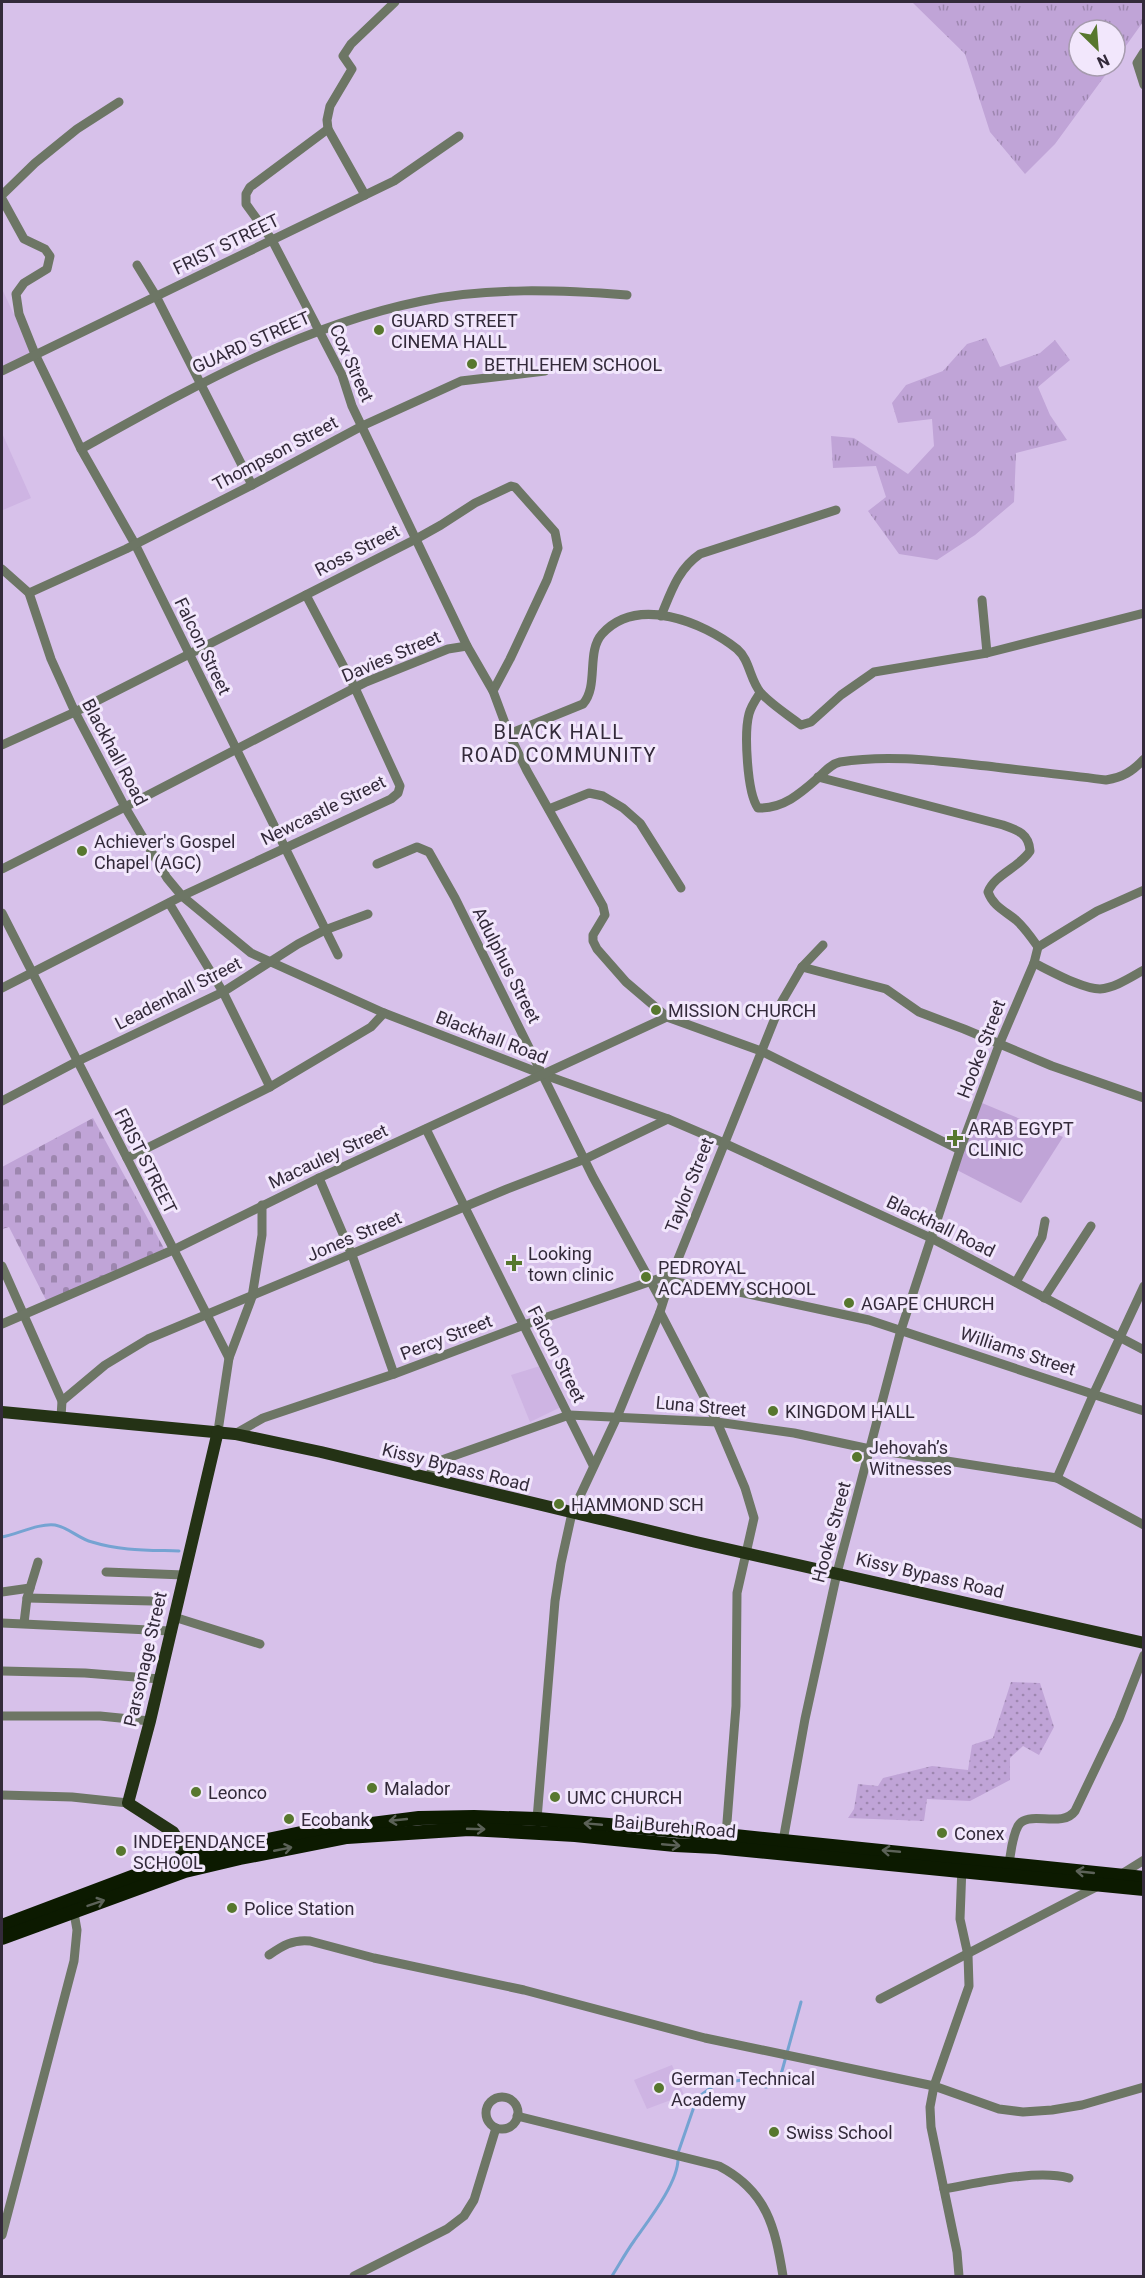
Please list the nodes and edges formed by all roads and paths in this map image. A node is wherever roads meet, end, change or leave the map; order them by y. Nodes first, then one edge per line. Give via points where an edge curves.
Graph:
1 (395, 2) edge
2 (1143, 52) edge
3 (1143, 85) edge
4 (119, 102) dead end
5 (328, 129) junction
6 (459, 136) dead end
7 (366, 195) junction
8 (2, 197) edge
9 (272, 240) junction
10 (137, 265) dead end
11 (627, 295) dead end
12 (156, 296) junction
13 (319, 329) junction
14 (35, 354) junction
15 (2, 371) edge
16 (545, 371) dead end
17 (200, 382) junction
18 (362, 426) junction
19 (81, 449) junction
20 (252, 485) junction
21 (836, 510) dead end
22 (416, 539) junction
23 (135, 544) junction
24 (2, 569) edge
25 (30, 593) junction
26 (306, 595) junction
27 (982, 600) dead end
28 (1143, 613) edge
29 (661, 616) junction
30 (467, 646) junction
31 (987, 653) junction
32 (190, 654) junction
33 (355, 688) junction
34 (493, 691) junction
35 (760, 693) junction
36 (75, 712) junction
37 (509, 734) junction
38 (2, 745) edge
39 (235, 750) junction
40 (1143, 759) edge
41 (818, 777) junction
42 (125, 807) junction
43 (549, 809) junction
44 (285, 848) junction
45 (377, 864) dead end
46 (2, 869) edge
47 (681, 888) dead end
48 (1143, 890) edge
49 (182, 896) junction
50 (169, 903) junction
51 (2, 913) edge
52 (368, 914) dead end
53 (325, 930) junction
54 (823, 945) dead end
55 (1038, 947) junction
56 (338, 955) dead end
57 (271, 963) junction
58 (1034, 963) junction
59 (802, 967) junction
60 (1143, 970) edge
61 (32, 972) junction
62 (2, 988) edge
63 (223, 992) junction
64 (384, 1013) junction
65 (667, 1017) junction
66 (999, 1044) junction
67 (761, 1050) junction
68 (76, 1062) junction
69 (542, 1074) junction
70 (270, 1087) junction
71 (1143, 1098) edge
72 (2, 1101) edge
73 (668, 1119) junction
74 (426, 1129) junction
75 (724, 1143) junction
76 (960, 1150) junction
77 (127, 1158) junction
78 (585, 1159) junction
79 (319, 1178) junction
80 (262, 1205) junction
81 (464, 1206) junction
82 (1045, 1221) dead end
83 (1091, 1226) dead end
84 (931, 1238) junction
85 (173, 1250) junction
86 (352, 1255) junction
87 (2, 1266) edge
88 (670, 1277) junction
89 (650, 1281) junction
90 (1016, 1282) junction
91 (1143, 1286) edge
92 (252, 1297) junction
93 (1044, 1298) junction
94 (663, 1302) junction
95 (660, 1312) junction
96 (23, 1315) junction
97 (207, 1316) junction
98 (2, 1324) edge
99 (524, 1325) junction
100 (901, 1330) junction
101 (1120, 1339) junction
102 (1143, 1350) edge
103 (229, 1358) junction
104 (394, 1374) junction
105 (1094, 1393) junction
106 (62, 1401) junction
107 (1143, 1411) edge
108 (2, 1412) edge
109 (569, 1415) junction
110 (61, 1417) junction
111 (617, 1417) junction
112 (717, 1422) junction
113 (218, 1431) junction
114 (235, 1434) junction
115 (870, 1449) junction
116 (593, 1465) junction
117 (429, 1478) junction
118 (1057, 1478) junction
119 (572, 1513) junction
120 (1143, 1526) edge
121 (745, 1553) junction
122 (38, 1562) dead end
123 (106, 1572) dead end
124 (837, 1573) junction
125 (184, 1575) junction
126 (30, 1588) junction
127 (2, 1592) edge
128 (27, 1598) junction
129 (152, 1601) dead end
130 (174, 1617) junction
131 (2, 1623) edge
132 (24, 1623) junction
133 (170, 1631) junction
134 (1143, 1643) edge
135 (260, 1644) dead end
136 (1143, 1655) edge
137 (2, 1671) edge
138 (160, 1679) junction
139 (2, 1716) edge
140 (150, 1721) junction
141 (2, 1795) edge
142 (128, 1803) junction
143 (537, 1819) junction
144 (726, 1835) junction
145 (783, 1841) junction
146 (1143, 1860) edge
147 (962, 1864) junction
148 (1009, 1864) junction
149 (184, 1865) junction
150 (1120, 1875) junction
151 (1143, 1878) edge
152 (1100, 1885) junction
153 (1143, 1889) edge
154 (72, 1905) junction
155 (2, 1926) edge
156 (2, 1938) edge
157 (269, 1955) dead end
158 (968, 1955) junction
159 (880, 1999) dead end
160 (934, 2086) junction
161 (1143, 2087) edge
162 (518, 2116) junction
163 (496, 2128) junction
164 (1069, 2178) dead end
165 (944, 2189) junction
166 (2, 2235) edge
167 (354, 2277) edge
168 (783, 2277) edge
169 (959, 2277) edge

1 - 5 street via 343,56 352,69 327,112
2 - 3 street via 1137,63
4 - 8 street via 76,129
5 - 7 street
5 - 9 street, Cox Street via 247,190 246,204
6 - 7 street, FRIST STREET via 394,181
7 - 9 street, FRIST STREET
8 - 14 street, Falcon Street via 24,239 45,249 50,256 47,269 24,283 16,294 19,314
9 - 12 street, FRIST STREET
9 - 13 street, Cox Street
10 - 12 street
11 - 13 street, GUARD STREET via 574,291 475,294 423,300
12 - 14 street, FRIST STREET
12 - 17 street
13 - 17 street, GUARD STREET
13 - 18 street, Cox Street
14 - 15 street, FRIST STREET
14 - 19 street, Falcon Street
16 - 18 street, Thompson Street via 461,381
17 - 19 street, GUARD STREET
17 - 20 street
18 - 20 street, Thompson Street
18 - 22 street, Cox Street
19 - 23 street, Falcon Street
20 - 23 street, Thompson Street
21 - 29 street via 700,554 682,570
22 - 26 street, Ross Street
22 - 30 street, Cox Street
22 - 34 street, Ross Street via 475,502 511,486 555,532 556,558
23 - 25 street, Thompson Street
23 - 32 street, Falcon Street
24 - 25 street
25 - 36 street, Blackhall Road via 51,659
26 - 32 street, Ross Street
26 - 33 street, Newcastle Street
27 - 31 street
28 - 31 street
29 - 35 street via 705,628 738,650
29 - 37 street via 627,617 607,629 596,644 589,694 583,704
30 - 33 street, Davies Street via 448,649
30 - 34 street, Davies Street
31 - 35 street via 874,672 805,725
32 - 36 street, Ross Street
32 - 39 street, Falcon Street
33 - 39 street, Davies Street
33 - 44 street, Newcastle Street via 400,789 391,799
34 - 37 street, Davies Street
35 - 41 street via 750,710 746,740 756,806 762,809 790,800
36 - 38 street, Ross Street
36 - 42 street, Blackhall Road
37 - 43 street, Davies Street
39 - 42 street, Davies Street
39 - 44 street, Falcon Street
40 - 41 street via 1123,777 1106,780 944,761 889,759 836,763
41 - 55 street via 1003,825 1025,835 1030,843 1025,859 990,886 988,892 991,900 1026,930
42 - 46 street, Davies Street
42 - 49 street, Blackhall Road
43 - 47 street via 589,793 597,793 624,808 640,823
43 - 65 street, Davies Street via 603,906 605,915 593,936 597,949 626,982
44 - 49 street, Newcastle Street
44 - 53 street, Falcon Street
45 - 69 street, Adulphus Street via 417,847 429,852
48 - 55 street via 1097,910
49 - 50 street, Newcastle Street
49 - 57 street, Blackhall Road via 251,953
50 - 61 street, Newcastle Street
50 - 63 street
51 - 61 street, FRIST STREET
52 - 53 street, Leadenhall Street
53 - 56 street, Falcon Street
53 - 57 street, Leadenhall Street
54 - 59 street, Taylor Street
55 - 58 street, Hooke Street
57 - 63 street, Leadenhall Street
57 - 64 street, Blackhall Road
58 - 60 street via 1100,988
58 - 66 street, Hooke Street
59 - 66 street via 886,988 919,1012
59 - 67 street, Taylor Street
61 - 62 street, Newcastle Street
61 - 68 street, FRIST STREET
63 - 68 street, Leadenhall Street
63 - 70 street
64 - 69 street, Blackhall Road
64 - 70 street via 371,1027
65 - 67 street
65 - 69 street, Macauley Street
66 - 71 street
66 - 76 street, Hooke Street
67 - 75 street, Taylor Street
67 - 76 street
68 - 72 street, Leadenhall Street
68 - 77 street, FRIST STREET
69 - 73 street, Blackhall Road
69 - 74 street, Macauley Street
69 - 78 street, Adulphus Street
70 - 77 street
73 - 75 street, Blackhall Road
73 - 78 street, Jones Street
74 - 79 street, Macauley Street
74 - 81 street, Falcon Street
75 - 84 street, Blackhall Road
75 - 88 street, Taylor Street
76 - 84 street, Hooke Street
77 - 85 street, FRIST STREET
78 - 81 street, Jones Street
78 - 89 street, Adulphus Street
79 - 80 street, Macauley Street
79 - 86 street
80 - 85 street, Macauley Street
80 - 92 street via 262,1235
81 - 86 street, Jones Street
81 - 99 street, Falcon Street
82 - 90 street via 1042,1237
83 - 93 street
84 - 90 street, Blackhall Road
84 - 100 street, Hooke Street
85 - 96 street, Macauley Street
85 - 97 street, FRIST STREET
86 - 92 street, Jones Street
86 - 104 street
87 - 96 street
88 - 89 street, Percy Street
88 - 94 street, Taylor Street
88 - 100 street, Williams Street
89 - 94 street, Adulphus Street
89 - 99 street, Percy Street
90 - 93 street, Blackhall Road
91 - 101 street
92 - 97 street, Jones Street
92 - 103 street
93 - 101 street, Blackhall Road
94 - 95 street, Taylor Street
95 - 111 street, Taylor Street
95 - 112 street
96 - 98 street, Macauley Street
96 - 106 street
97 - 103 street, FRIST STREET
97 - 106 street, Jones Street via 134,1347
99 - 104 street, Percy Street
99 - 109 street, Falcon Street
100 - 105 street, Williams Street
100 - 115 street, Hooke Street
101 - 102 street, Blackhall Road
101 - 105 street
103 - 113 street
104 - 114 street, Percy Street via 264,1418
105 - 107 street, Williams Street
105 - 118 street
106 - 110 street
108 - 110 main road, Kissy Bypass Road
109 - 111 street, Luna Street
109 - 116 street, Falcon Street
109 - 117 street, Luna Street via 439,1461
110 - 113 main road, Kissy Bypass Road
111 - 112 street, Luna Street
111 - 116 street, Taylor Street
112 - 115 street, Luna Street
112 - 121 street via 752,1505 752,1534
113 - 114 main road, Kissy Bypass Road
113 - 125 main road, Parsonage Street
114 - 117 main road, Kissy Bypass Road
115 - 118 street, Luna Street
115 - 124 street, Hooke Street
116 - 119 street, Taylor Street
117 - 119 main road, Kissy Bypass Road
118 - 120 street
119 - 121 main road, Kissy Bypass Road
119 - 143 street, Taylor Street via 555,1602
121 - 124 main road, Kissy Bypass Road
121 - 144 street via 737,1602 736,1706
122 - 126 street
123 - 125 street
124 - 134 main road, Kissy Bypass Road
124 - 145 street, Hooke Street
125 - 130 main road, Parsonage Street
126 - 127 street
126 - 128 street
128 - 129 street
128 - 132 street
130 - 133 main road, Parsonage Street
130 - 135 street
131 - 132 street
132 - 133 street
133 - 138 main road, Parsonage Street
136 - 148 street via 1119,1719 1075,1811 1063,1819 1021,1822
137 - 138 street
138 - 140 main road, Parsonage Street
139 - 140 street via 100,1716
140 - 142 main road, Parsonage Street
141 - 142 street
142 - 149 main road via 173,1832 180,1843
144 -> 143 highway
143 -> 149 highway via 419,1818 364,1824 301,1833
144 - 145 highway
147 -> 145 highway
146 - 150 street
147 - 148 highway
149 -> 147 highway, Bai Bureh Road via 347,1837 469,1829
147 - 152 highway, Bai Bureh Road
147 - 158 street via 960,1919
150 -> 148 highway
149 - 154 highway, Bai Bureh Road
150 - 151 highway
152 - 153 highway, Bai Bureh Road
152 - 158 street
154 - 155 highway
154 - 156 highway, Bai Bureh Road
154 - 166 street via 77,1930 74,1962
157 - 160 street via 290,1942 310,1941 524,1990 705,2038
158 - 159 street
158 - 160 street via 969,1986
160 - 161 street via 999,2109 1023,2112 1082,2105
160 - 165 street via 931,2127
162 - 163 street via 509,2127
162 - 163 street via 511,2101 495,2099 487,2106 486,2116
162 - 168 street via 719,2166 738,2176 768,2215
163 - 167 street via 474,2200 464,2216 447,2229
164 - 165 street via 1029,2176
165 - 169 street

